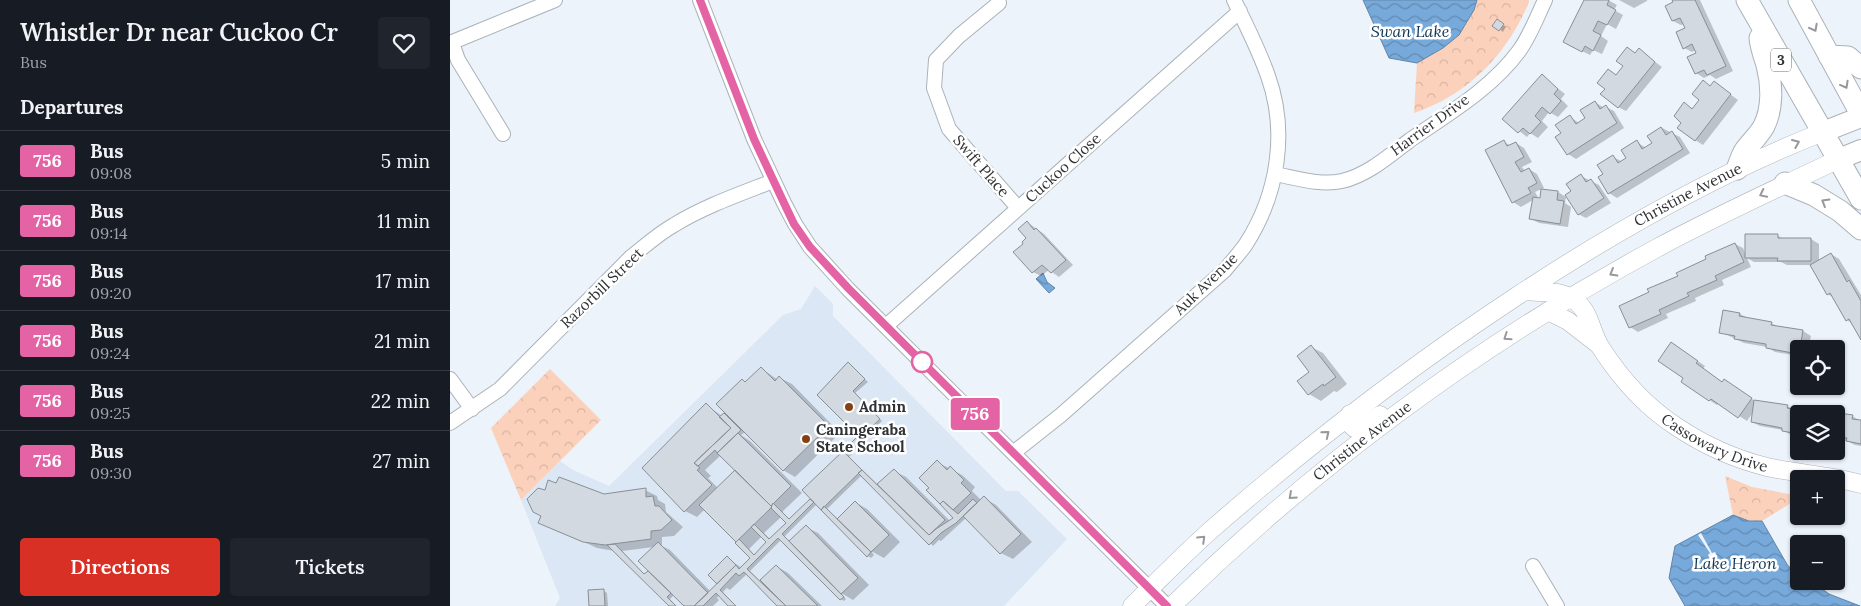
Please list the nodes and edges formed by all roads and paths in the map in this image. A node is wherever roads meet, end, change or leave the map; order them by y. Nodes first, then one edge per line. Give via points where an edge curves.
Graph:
1 (555, 0) edge
2 (700, 0) edge
3 (1544, 0) edge
4 (1748, 0) edge
5 (1799, 0) edge
6 (999, 3) dead end
7 (1237, 5) edge
8 (1759, 21) junction
9 (451, 43) edge
10 (1829, 56) junction
11 (1861, 68) edge
12 (1861, 116) edge
13 (1823, 132) junction
14 (503, 134) dead end
15 (1861, 150) edge
16 (1839, 159) junction
17 (1737, 169) junction
18 (1274, 174) junction
19 (773, 181) junction
20 (1785, 183) junction
21 (1861, 199) edge
22 (1018, 208) junction
23 (1861, 229) edge
24 (1525, 291) junction
25 (1570, 298) junction
26 (1548, 311) junction
27 (886, 326) junction
28 (1599, 345) junction
29 (450, 379) edge
30 (1420, 396) junction
31 (472, 409) junction
32 (1350, 414) junction
33 (450, 423) edge
34 (1013, 453) junction
35 (1861, 484) edge
36 (1533, 566) dead end
37 (1149, 590) junction
38 (1132, 606) edge
39 (1167, 606) edge
40 (1172, 606) edge
41 (1557, 606) edge

1 - 9 street
2 - 19 street
3 - 18 street, Harrier Drive via 1525,42 1497,76 1374,166 1358,175 1332,182
4 - 8 main road, 3
5 -> 10 main road
6 - 22 street, Swift Place via 936,60 934,88 950,129
7 - 18 street, Auk Avenue via 1269,77 1274,98 1279,140
7 - 22 street, Cuckoo Close
8 - 13 main road, 3
8 - 17 main road via 1760,47 1770,81 1770,108 1764,126 1745,149
9 - 14 street
10 - 11 main road via 1848,57
10 -> 12 main road
12 - 13 main road, Christine Avenue
13 - 16 main road, 3
17 -> 13 street, Christine Avenue
15 - 16 main road, Christine Avenue
16 - 20 street, Christine Avenue
16 - 21 main road, 3
17 - 24 street, Christine Avenue via 1638,220
18 - 34 street, Auk Avenue via 1257,226 1224,270 1061,415
19 - 27 street via 794,224 810,247
19 - 31 street, Razorbill Street via 683,219 652,239 500,389
23 -> 20 main road via 1814,195
20 -> 25 street, Christine Avenue via 1694,228
22 - 27 street, Cuckoo Close
24 - 25 street
24 - 32 street, Christine Avenue
25 - 26 street, Christine Avenue
25 - 28 street, Cassowary Drive via 1585,311
26 - 28 street, Cassowary Drive via 1568,321
26 -> 30 street, Christine Avenue
27 - 34 street
28 - 35 street, Cassowary Drive via 1633,390 1666,419 1696,439 1766,467
29 - 31 street
30 - 32 street via 1394,405 1363,427 1354,428 1350,424
30 -> 40 street, Christine Avenue via 1299,490
31 - 33 street, Razorbill Street
37 -> 32 street, Christine Avenue via 1210,531
34 - 37 street
36 - 41 street
37 - 38 street, Christine Avenue
37 - 39 street

